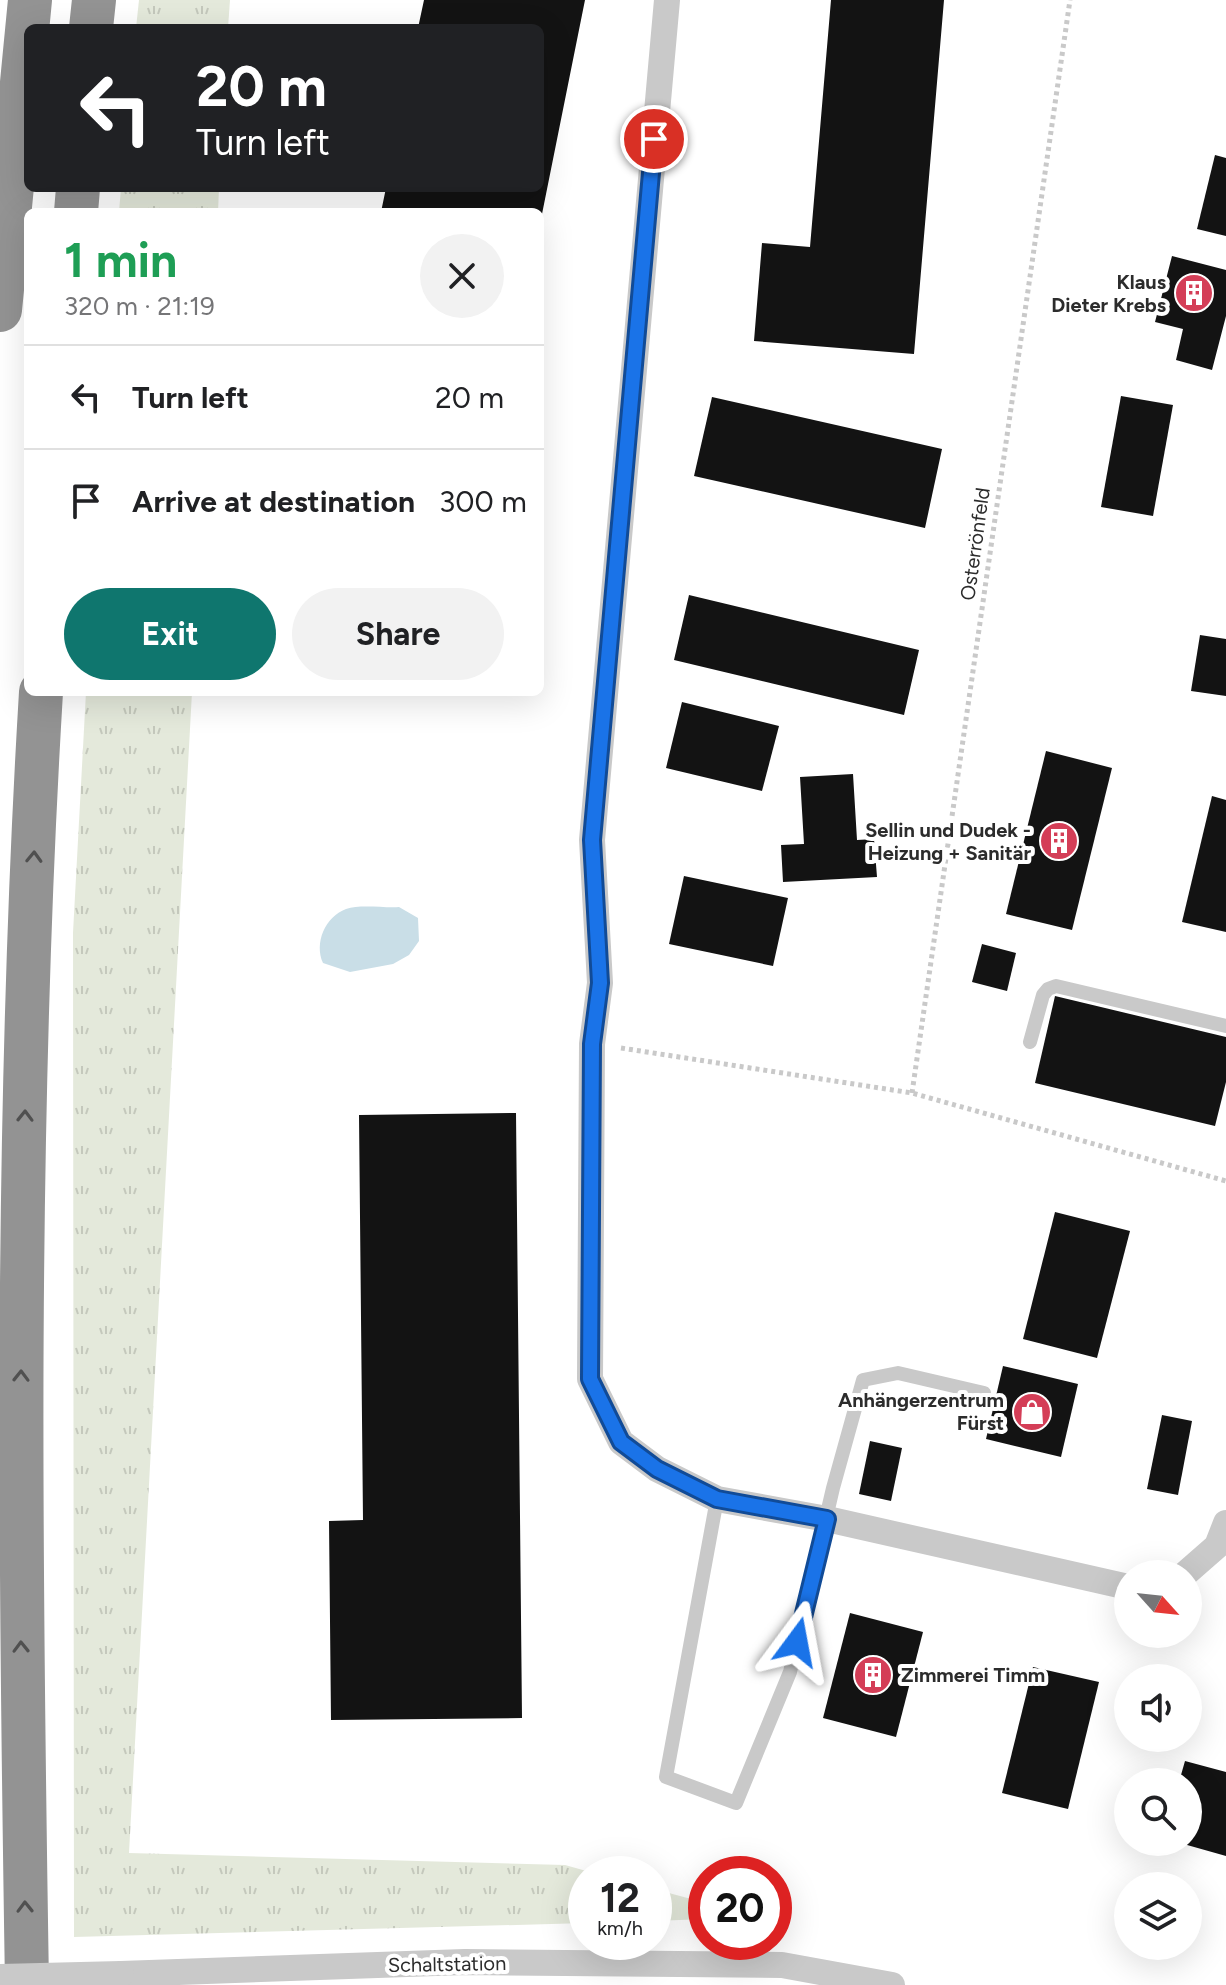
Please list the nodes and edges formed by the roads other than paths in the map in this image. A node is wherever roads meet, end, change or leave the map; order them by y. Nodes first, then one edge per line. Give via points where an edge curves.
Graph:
1 (30, 0) edge
2 (94, 0) edge
3 (667, 0) edge
4 (28, 24) edge
5 (91, 24) edge
6 (24, 62) edge
7 (0, 310) edge
8 (41, 696) edge
9 (1226, 1026) edge
10 (1030, 1042) dead end
11 (984, 1393) dead end
12 (717, 1499) junction
13 (827, 1519) junction
14 (1226, 1523) edge
15 (1201, 1560) edge
16 (1114, 1584) edge
17 (0, 1977) edge
18 (27, 1985) edge
19 (892, 1985) edge

1 - 4 highway
2 - 5 highway
3 - 12 street via 592,840 600,983 592,1044 590,1379 621,1442 657,1469
6 - 7 highway
18 -> 8 highway via 20,1454 25,1095
9 - 10 lane via 1056,986 1043,995
11 - 13 lane via 898,1373 863,1380
12 - 13 street
12 - 13 lane via 666,1777 736,1803 790,1672
13 - 16 street
14 - 15 street via 1217,1546
17 - 19 street, Schaltstation, bridge via 465,1962 782,1965

